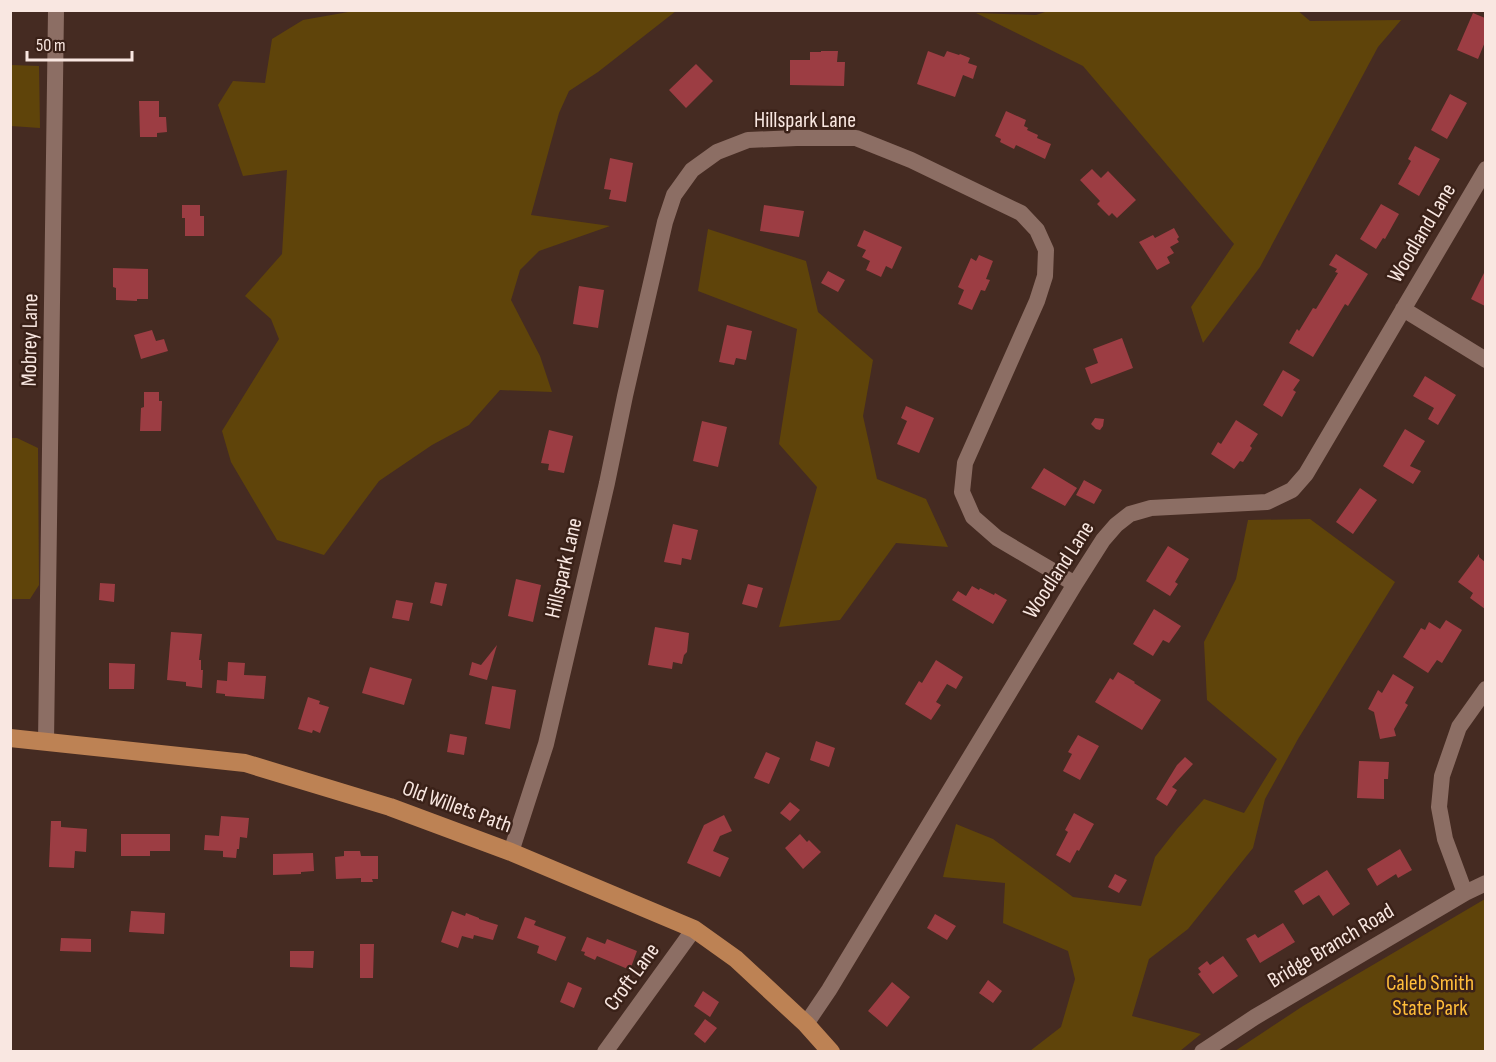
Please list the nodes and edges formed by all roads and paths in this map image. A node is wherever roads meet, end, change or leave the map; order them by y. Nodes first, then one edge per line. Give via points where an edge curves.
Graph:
1 (56, 10) edge
2 (1485, 169) edge
3 (1403, 309) junction
4 (1485, 360) edge
5 (1075, 584) junction
6 (1485, 689) edge
7 (10, 738) edge
8 (46, 742) junction
9 (511, 852) junction
10 (1485, 883) edge
11 (1465, 893) junction
12 (694, 929) junction
13 (806, 1024) junction
14 (606, 1052) edge
15 (831, 1052) edge
16 (1202, 1052) edge

1 - 8 street, Mobrey Lane
2 - 3 street, Woodland Lane
3 - 4 street
3 - 5 street, Woodland Lane via 1306,474 1292,490 1267,502 1151,508 1130,514 1103,540
5 - 9 street, Hillspark Lane via 997,538 973,516 962,492 965,463 1045,276 1046,250 1037,230 1021,213 856,138 748,140 717,152 692,171 674,195 665,222 546,744
5 - 13 street, Woodland Lane
6 - 11 street via 1459,727 1442,776 1439,807 1445,839
7 - 8 main road, Old Willets Path
8 - 9 main road, Old Willets Path via 245,763 390,807
9 - 12 main road, Old Willets Path
10 - 11 street, Bridge Branch Road
11 - 16 street, Bridge Branch Road
12 - 13 main road, Old Willets Path via 736,959
12 - 14 street, Croft Lane
13 - 15 main road, Old Willets Path

